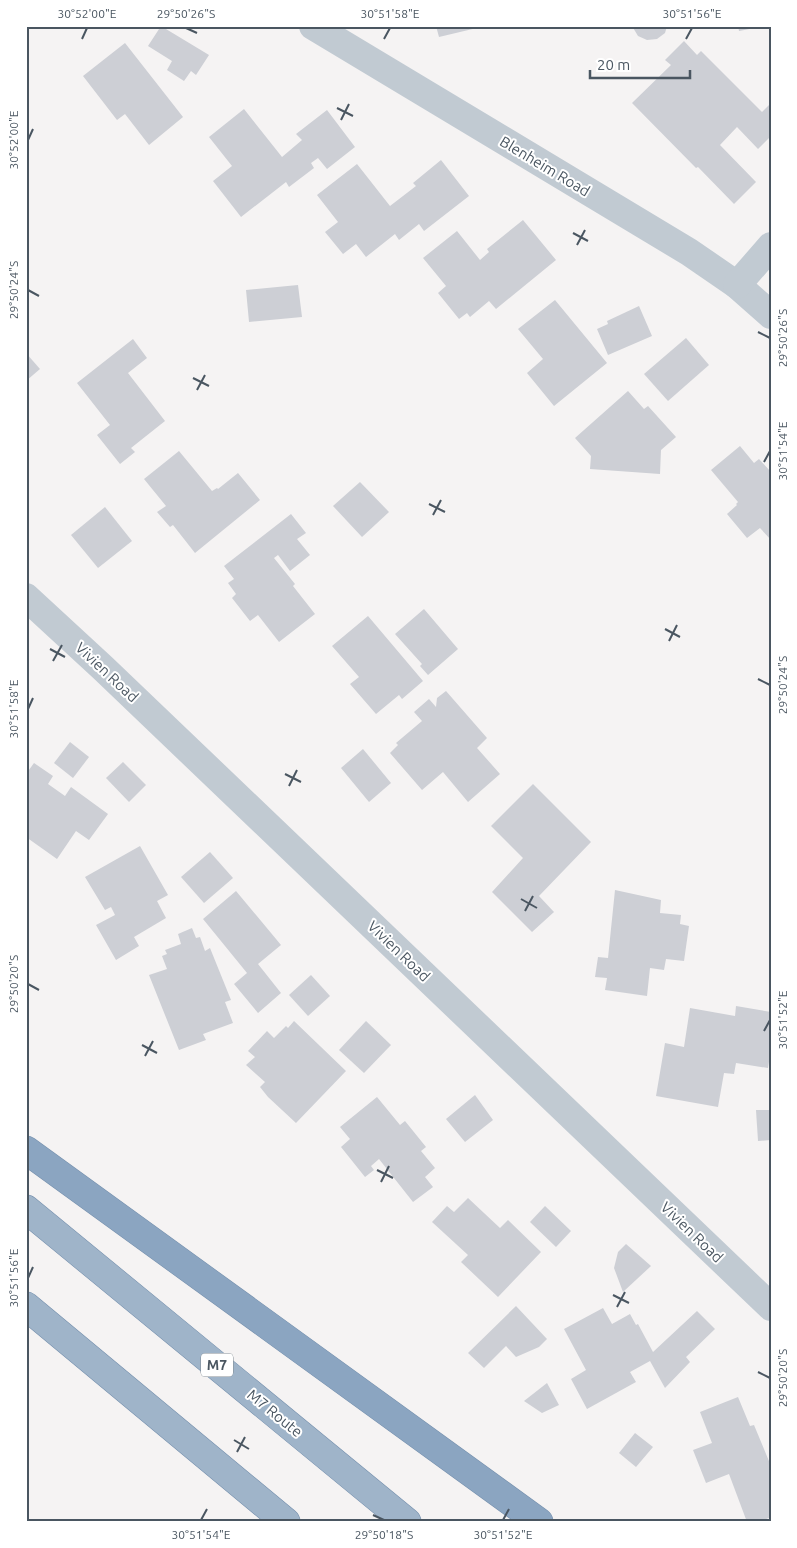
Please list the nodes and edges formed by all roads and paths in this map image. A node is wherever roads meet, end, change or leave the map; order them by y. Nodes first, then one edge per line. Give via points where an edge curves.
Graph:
1 (313, 26) edge
2 (771, 246) edge
3 (737, 285) junction
4 (771, 314) edge
5 (26, 598) edge
6 (26, 1150) edge
7 (26, 1209) edge
8 (26, 1306) edge
9 (771, 1308) edge
10 (286, 1522) edge
11 (407, 1522) edge
12 (538, 1522) edge

1 - 3 street, Blenheim Road via 689,252
2 - 3 street
3 - 4 street, Blenheim Road
5 - 9 street, Vivien Road via 104,668
6 - 12 highway
7 - 11 highway, M7 Route / M7
8 - 10 highway

